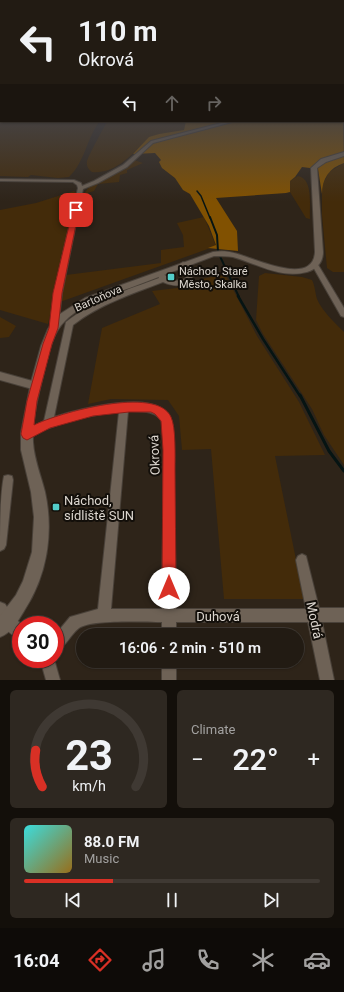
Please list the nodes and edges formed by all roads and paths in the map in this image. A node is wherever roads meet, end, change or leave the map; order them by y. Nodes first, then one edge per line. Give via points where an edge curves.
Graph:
1 (165, 139) edge
2 (344, 154) edge
3 (0, 180) edge
4 (81, 188) junction
5 (183, 264) junction
6 (315, 265) junction
7 (160, 278) junction
8 (344, 314) edge
9 (54, 328) junction
10 (0, 376) edge
11 (36, 386) junction
12 (124, 408) junction
13 (48, 423) junction
14 (27, 434) junction
15 (8, 480) dead end
16 (0, 544) edge
17 (302, 560) dead end
18 (0, 609) edge
19 (344, 615) edge
20 (104, 616) junction
21 (169, 616) junction
22 (314, 616) junction
23 (4, 625) edge
24 (169, 628) edge
25 (64, 635) edge
26 (50, 668) edge
27 (169, 668) edge
28 (53, 680) edge
29 (169, 680) edge
30 (327, 680) edge

1 - 4 street via 152,142 125,166
2 - 6 street via 315,166 320,252
3 - 4 street via 74,181
4 - 9 street via 58,293
5 - 6 street, Bartoňova via 206,255 222,253 233,254 286,272 304,270
5 - 7 street, Bartoňova
5 - 7 street via 190,275 188,280 176,284
6 - 8 street
7 - 9 street, Bartoňova via 80,305 67,313
7 - 13 street via 92,306 69,324
9 - 11 street, Bartoňova
10 - 11 street
11 - 14 street, Bartoňova
12 - 13 street, Okrová via 93,412
12 - 20 street
12 - 21 street, Okrová via 151,408 159,411 167,419
13 - 14 street, Okrová
14 - 23 street, Bartoňova via 28,454 40,505 42,537 38,566 32,582 21,603
15 - 16 street
17 - 22 street, Modrá
18 - 23 street
19 - 22 street, Duhová
20 - 21 street, Duhová
20 - 25 street, Duhová via 75,622
21 - 22 street, Duhová
21 - 24 street
22 - 30 street, Modrá
26 - 28 street
27 - 29 street

